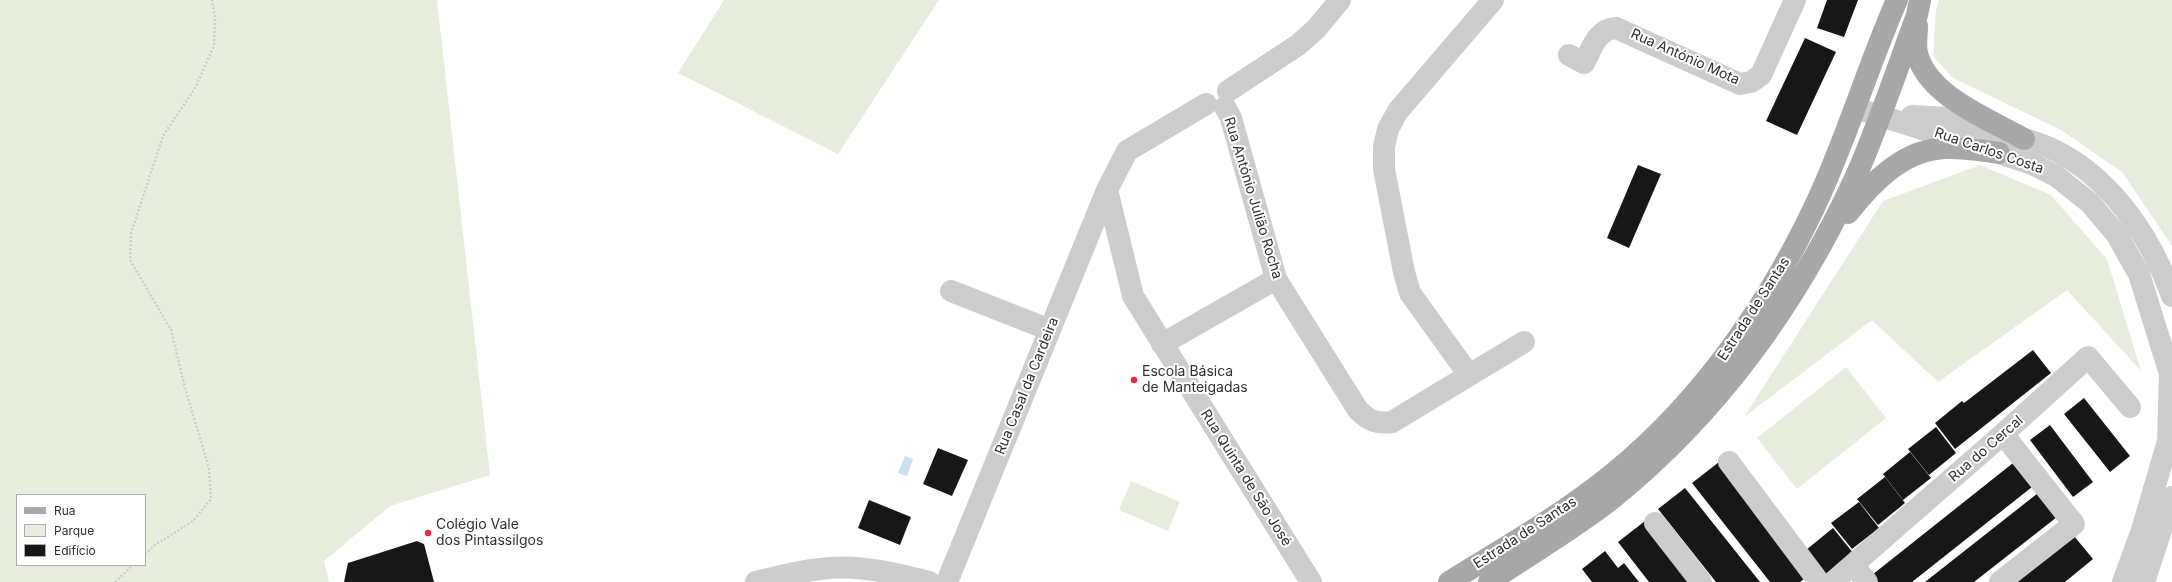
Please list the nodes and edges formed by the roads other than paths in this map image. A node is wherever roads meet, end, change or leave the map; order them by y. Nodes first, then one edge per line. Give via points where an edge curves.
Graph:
1 (1340, 0) edge
2 (1493, 0) edge
3 (1795, 0) edge
4 (1897, 0) edge
5 (1918, 8) edge
6 (1569, 55) dead end
7 (1220, 101) junction
8 (1855, 108) junction
9 (1880, 115) junction
10 (2024, 139) junction
11 (1999, 153) junction
12 (1107, 190) junction
13 (1813, 256) junction
14 (1276, 279) junction
15 (951, 291) dead end
16 (2172, 296) edge
17 (1050, 330) junction
18 (1524, 342) dead end
19 (1162, 344) junction
20 (1469, 375) junction
21 (2130, 408) dead end
22 (2004, 434) junction
23 (1730, 462) dead end
24 (2172, 497) edge
25 (1655, 523) dead end
26 (1853, 565) junction
27 (756, 582) edge
28 (929, 582) edge
29 (947, 582) edge
30 (1311, 582) edge
31 (1450, 582) edge
32 (1489, 582) edge
33 (1701, 582) edge
34 (1819, 582) edge
35 (1833, 582) edge
36 (1867, 582) edge
37 (2000, 582) edge
38 (2123, 582) edge
39 (2144, 582) edge

1 - 7 street via 1316,29 1298,45
2 - 20 street via 1398,112 1388,129 1384,147 1384,169 1410,293
3 - 6 street, Rua António Mota via 1761,75 1747,83 1740,84 1616,28 1600,33 1584,63
4 - 8 main road, Estrada de Santas
5 - 9 main road, Estrada de Santas
5 - 10 main road via 1917,53 1925,72 1940,90
7 - 12 street via 1127,151
7 - 14 street, Rua António Julião Rocha via 1231,118
8 - 9 street, Rua Carlos Costa
8 - 31 main road, Estrada de Santas via 1814,207 1782,270 1744,331 1700,387 1651,439 1596,487
9 - 10 street, Rua Carlos Costa via 1948,118
9 - 11 street, Rua Carlos Costa
9 - 13 main road, Estrada de Santas via 1855,177
10 - 16 street, Rua Carlos Costa via 2070,159 2108,190 2135,222 2159,263
11 - 13 main road via 1949,148 1928,150 1906,159 1883,173 1867,189
11 - 38 street, Rua Carlos Costa via 2032,164 2056,176 2090,203 2117,235 2139,274 2166,359 2170,374 2168,441 2142,530
12 - 17 street, Rua Casal da Cardeira
12 - 19 street, Rua Quinta de São José via 1133,296
13 - 32 main road, Estrada de Santas via 1762,340 1732,380 1695,422 1657,460 1612,498 1569,530
14 - 19 street
14 - 20 street, Rua António Julião Rocha via 1366,419 1379,424 1392,422
15 - 17 street
17 - 29 street, Rua Casal da Cardeira
18 - 20 street, Rua António Julião Rocha
19 - 30 street, Rua Quinta de São José
21 - 22 street, Rua do Cercal via 2088,357
22 - 26 street, Rua do Cercal
22 - 37 street via 2074,524
23 - 34 street
24 - 39 street
25 - 33 street
26 - 35 street, Rua do Cercal
26 - 36 street
27 - 28 street via 830,568 892,573

